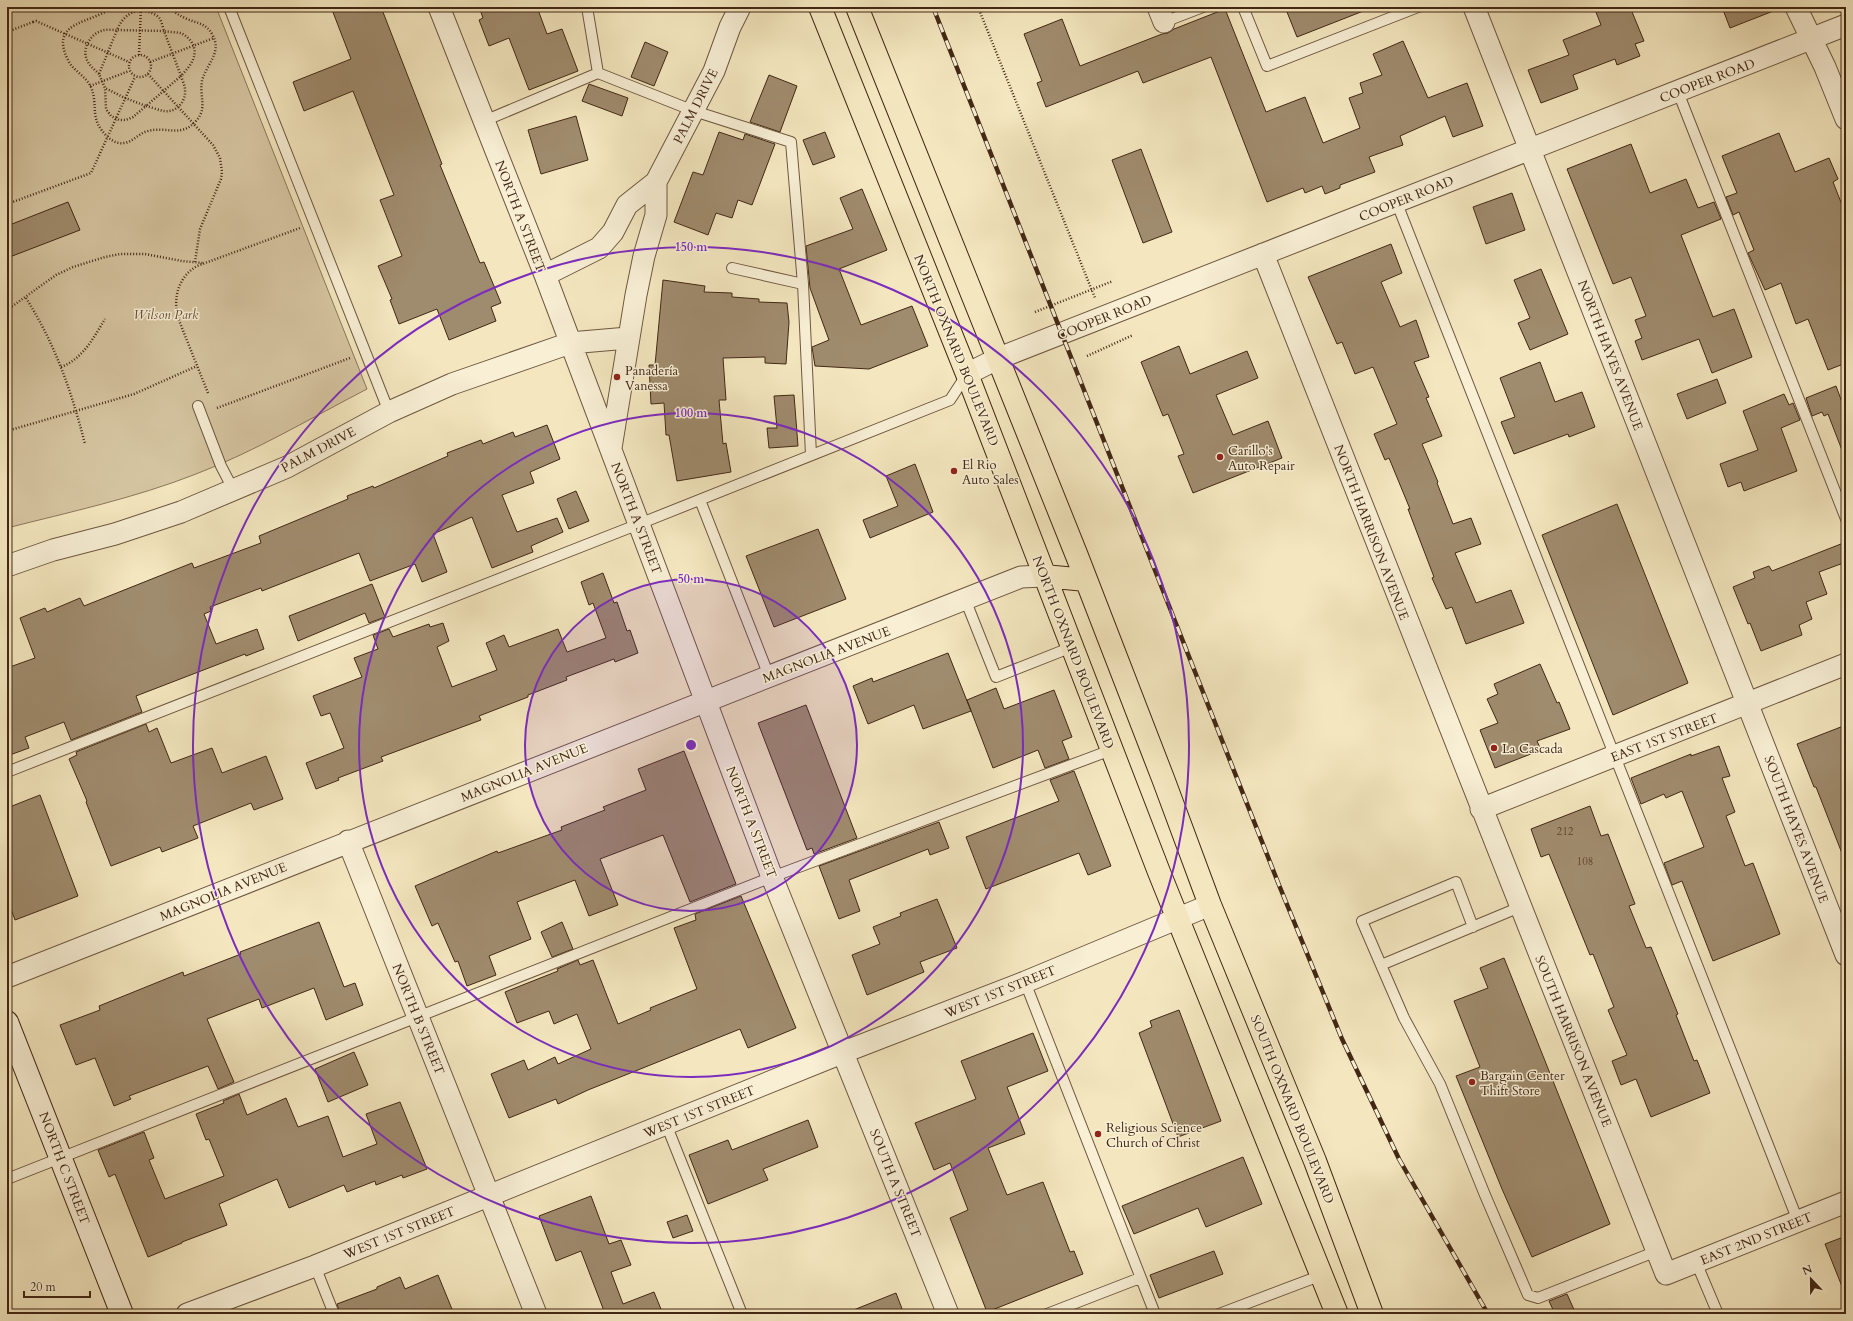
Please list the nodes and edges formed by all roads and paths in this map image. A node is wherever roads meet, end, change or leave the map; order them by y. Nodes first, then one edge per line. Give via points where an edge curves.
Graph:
1 (112, 7) edge
2 (169, 7) edge
3 (229, 7) edge
4 (439, 7) edge
5 (587, 7) edge
6 (730, 7) edge
7 (740, 7) edge
8 (820, 7) edge
9 (857, 7) edge
10 (978, 7) edge
11 (1203, 7) edge
12 (1243, 7) edge
13 (1418, 7) edge
14 (1474, 7) edge
15 (1796, 7) edge
16 (141, 9) edge
17 (1161, 14) edge
18 (36, 21) junction
19 (32, 22) dead end
20 (1846, 25) edge
21 (730, 27) junction
22 (117, 30) junction
23 (140, 31) junction
24 (164, 31) junction
25 (7, 32) edge
26 (65, 34) junction
27 (214, 38) junction
28 (1811, 39) junction
29 (87, 43) junction
30 (194, 45) junction
31 (107, 52) junction
32 (172, 54) junction
33 (140, 55) junction
34 (129, 62) junction
35 (150, 62) junction
36 (129, 70) junction
37 (99, 74) junction
38 (148, 74) junction
39 (598, 74) junction
40 (181, 76) junction
41 (135, 77) junction
42 (102, 81) junction
43 (90, 86) junction
44 (104, 88) junction
45 (163, 90) junction
46 (1678, 92) junction
47 (125, 98) junction
48 (146, 106) junction
49 (179, 107) junction
50 (694, 111) junction
51 (116, 119) junction
52 (1846, 119) edge
53 (484, 121) junction
54 (194, 124) junction
55 (108, 137) junction
56 (1530, 148) junction
57 (656, 182) junction
58 (7, 195) edge
59 (1396, 201) junction
60 (315, 223) junction
61 (1263, 254) junction
62 (195, 262) junction
63 (204, 263) junction
64 (732, 268) dead end
65 (545, 275) junction
66 (1113, 281) dead end
67 (803, 284) junction
68 (1091, 289) junction
69 (26, 298) junction
70 (8, 308) edge
71 (1035, 312) dead end
72 (1102, 318) junction
73 (105, 319) dead end
74 (1132, 335) dead end
75 (628, 338) junction
76 (570, 343) junction
77 (364, 353) junction
78 (1087, 356) dead end
79 (999, 358) junction
80 (197, 366) junction
81 (61, 367) junction
82 (967, 374) junction
83 (209, 395) dead end
84 (198, 406) dead end
85 (214, 409) dead end
86 (77, 412) junction
87 (389, 412) junction
88 (7, 431) edge
89 (85, 444) dead end
90 (611, 449) junction
91 (811, 455) junction
92 (234, 491) junction
93 (700, 500) junction
94 (1846, 519) edge
95 (639, 524) junction
96 (7, 566) edge
97 (1044, 576) junction
98 (1086, 580) junction
99 (965, 599) junction
100 (1072, 648) junction
101 (1846, 664) edge
102 (769, 676) junction
103 (706, 700) junction
104 (1748, 704) junction
105 (1111, 750) junction
106 (1616, 756) junction
107 (7, 772) edge
108 (1481, 809) junction
109 (348, 841) junction
110 (772, 877) junction
111 (1210, 905) junction
112 (1520, 907) junction
113 (1178, 918) junction
114 (1473, 927) junction
115 (1846, 955) edge
116 (1381, 965) junction
117 (7, 977) edge
118 (1025, 982) junction
119 (418, 1016) junction
120 (7, 1022) edge
121 (844, 1052) junction
122 (666, 1124) junction
123 (62, 1158) junction
124 (7, 1179) edge
125 (490, 1196) junction
126 (1846, 1202) edge
127 (1798, 1221) junction
128 (1657, 1251) junction
129 (1696, 1262) junction
130 (315, 1266) junction
131 (1666, 1274) joint
132 (1322, 1275) junction
133 (1140, 1278) junction
134 (122, 1314) edge
135 (187, 1314) edge
136 (334, 1314) edge
137 (536, 1314) edge
138 (742, 1314) edge
139 (948, 1314) edge
140 (1047, 1314) edge
141 (1155, 1314) edge
142 (1219, 1314) edge
143 (1337, 1314) edge
144 (1372, 1314) edge
145 (1718, 1314) edge

1 - 26 path via 100,15 77,22
2 - 27 path via 183,17 203,24
3 - 60 lane
4 - 53 street, NORTH A STREET
5 - 39 lane
6 - 21 street, PALM DRIVE
7 - 21 street, PALM DRIVE
8 - 82 main road, NORTH OXNARD BOULEVARD
9 - 79 main road
10 - 68 path
11 - 17 lane
12 - 13 lane via 1267,66
14 - 56 street, NORTH HAYES AVENUE
15 - 28 street
16 - 22 path via 124,18
16 - 23 path
16 - 24 path via 160,19
18 - 19 path
18 - 25 path
18 - 26 path
20 - 28 street, COOPER ROAD
21 - 50 street, PALM DRIVE via 714,71
22 - 23 path
22 - 29 path via 98,32
22 - 31 path
23 - 24 path
23 - 33 path
24 - 30 path via 186,35
24 - 32 path
26 - 29 path
26 - 43 path via 64,46 68,60
27 - 30 path
27 - 54 path via 214,58 206,70 202,83 204,104
28 - 46 street, COOPER ROAD
28 - 52 street
29 - 31 path
29 - 37 path via 86,58
30 - 32 path
30 - 40 path via 194,58
31 - 34 path
31 - 37 path
32 - 35 path
32 - 40 path
33 - 34 path via 134,56
33 - 35 path via 145,56
34 - 36 path
35 - 38 path
36 - 41 path
36 - 42 path
37 - 42 path
38 - 41 path
38 - 45 path
39 - 50 lane
39 - 53 lane
40 - 45 path
40 - 49 path via 185,96
41 - 47 path
42 - 43 path
42 - 44 path
43 - 55 path via 96,119
44 - 47 path
44 - 51 path via 106,109
45 - 48 path
45 - 49 path
46 - 56 street, COOPER ROAD
46 - 94 lane
47 - 48 path
47 - 51 path
48 - 49 path via 164,111
48 - 51 path via 133,117 126,120
49 - 54 path
50 - 57 street, PALM DRIVE
50 - 67 lane via 791,142
51 - 55 path
53 - 65 street, NORTH A STREET
54 - 55 path via 178,131 146,131 124,144
54 - 62 path via 213,145 220,158 222,172 200,229
55 - 58 path via 91,173 10,203
56 - 59 street, COOPER ROAD
56 - 104 street, NORTH HAYES AVENUE
57 - 65 street, PALM DRIVE via 628,205 613,232 598,248
57 - 75 street, PALM DRIVE via 656,215 644,256
59 - 61 street, COOPER ROAD
59 - 106 lane
60 - 63 path
60 - 77 lane
61 - 72 street, COOPER ROAD
61 - 108 street, NORTH HARRISON AVENUE
62 - 63 path
62 - 69 path via 145,254 105,257 56,275
63 - 80 path via 190,270 183,278 175,308
64 - 67 lane
65 - 76 street, NORTH A STREET
66 - 68 path
67 - 91 lane
68 - 71 path
68 - 72 path
69 - 70 path
69 - 81 path via 50,338
72 - 79 street, COOPER ROAD
73 - 81 path via 82,353
74 - 78 path
75 - 76 street, PALM DRIVE
75 - 90 street, PALM DRIVE
76 - 87 street, PALM DRIVE via 452,384
76 - 90 street, NORTH A STREET
77 - 85 path
77 - 87 lane
79 - 82 street, COOPER ROAD
79 - 98 main road
80 - 83 path
80 - 86 path via 134,394
81 - 86 path
82 - 91 lane via 950,400
82 - 97 main road, NORTH OXNARD BOULEVARD
84 - 92 lane via 221,466
86 - 88 path
86 - 89 path
87 - 92 street, PALM DRIVE via 287,467
90 - 95 street, NORTH A STREET
91 - 93 lane
92 - 96 street, PALM DRIVE via 115,534 52,550
93 - 95 lane
93 - 102 lane
95 - 103 street, NORTH A STREET
95 - 107 lane
97 - 98 main road
97 - 99 street, MAGNOLIA AVENUE via 1021,577
97 - 100 main road, NORTH OXNARD BOULEVARD
98 - 111 main road
99 - 100 lane via 996,677
99 - 102 street, MAGNOLIA AVENUE
100 - 105 main road, NORTH OXNARD BOULEVARD
101 - 104 street, EAST 1ST STREET
102 - 103 street, MAGNOLIA AVENUE
103 - 109 street, MAGNOLIA AVENUE
103 - 110 street, NORTH A STREET
104 - 106 street, EAST 1ST STREET
104 - 115 street, SOUTH HAYES AVENUE
105 - 110 lane
105 - 113 main road, NORTH OXNARD BOULEVARD
106 - 108 street, EAST 1ST STREET
106 - 127 lane
108 - 112 street, SOUTH HARRISON AVENUE
109 - 117 street, MAGNOLIA AVENUE
109 - 119 street, NORTH B STREET
110 - 119 lane
110 - 121 street, NORTH A STREET
111 - 113 street, WEST 1ST STREET
111 - 144 main road, SOUTH OXNARD BOULEVARD via 1315,1161
112 - 114 lane
112 - 128 street, SOUTH HARRISON AVENUE
113 - 118 street, WEST 1ST STREET
113 - 132 main road
114 - 116 lane
114 - 116 lane via 1456,882 1362,921
116 - 128 lane via 1404,1018 1440,1084 1484,1195 1528,1295 1538,1298
118 - 121 street, WEST 1ST STREET
118 - 133 lane
119 - 123 lane
119 - 125 street, NORTH B STREET
120 - 123 street, NORTH C STREET
121 - 122 street, WEST 1ST STREET
121 - 139 street, SOUTH A STREET
122 - 125 street, WEST 1ST STREET
122 - 138 lane
123 - 124 lane
123 - 134 street, NORTH C STREET
125 - 130 street, WEST 1ST STREET
125 - 137 street, NORTH B STREET
126 - 127 street, EAST 2ND STREET
127 - 129 street, EAST 2ND STREET
128 - 131 street, SOUTH HARRISON AVENUE
129 - 131 street, EAST 2ND STREET
129 - 145 lane
130 - 135 street, WEST 1ST STREET
130 - 136 lane
132 - 142 lane
132 - 143 main road
133 - 140 lane
133 - 141 lane

